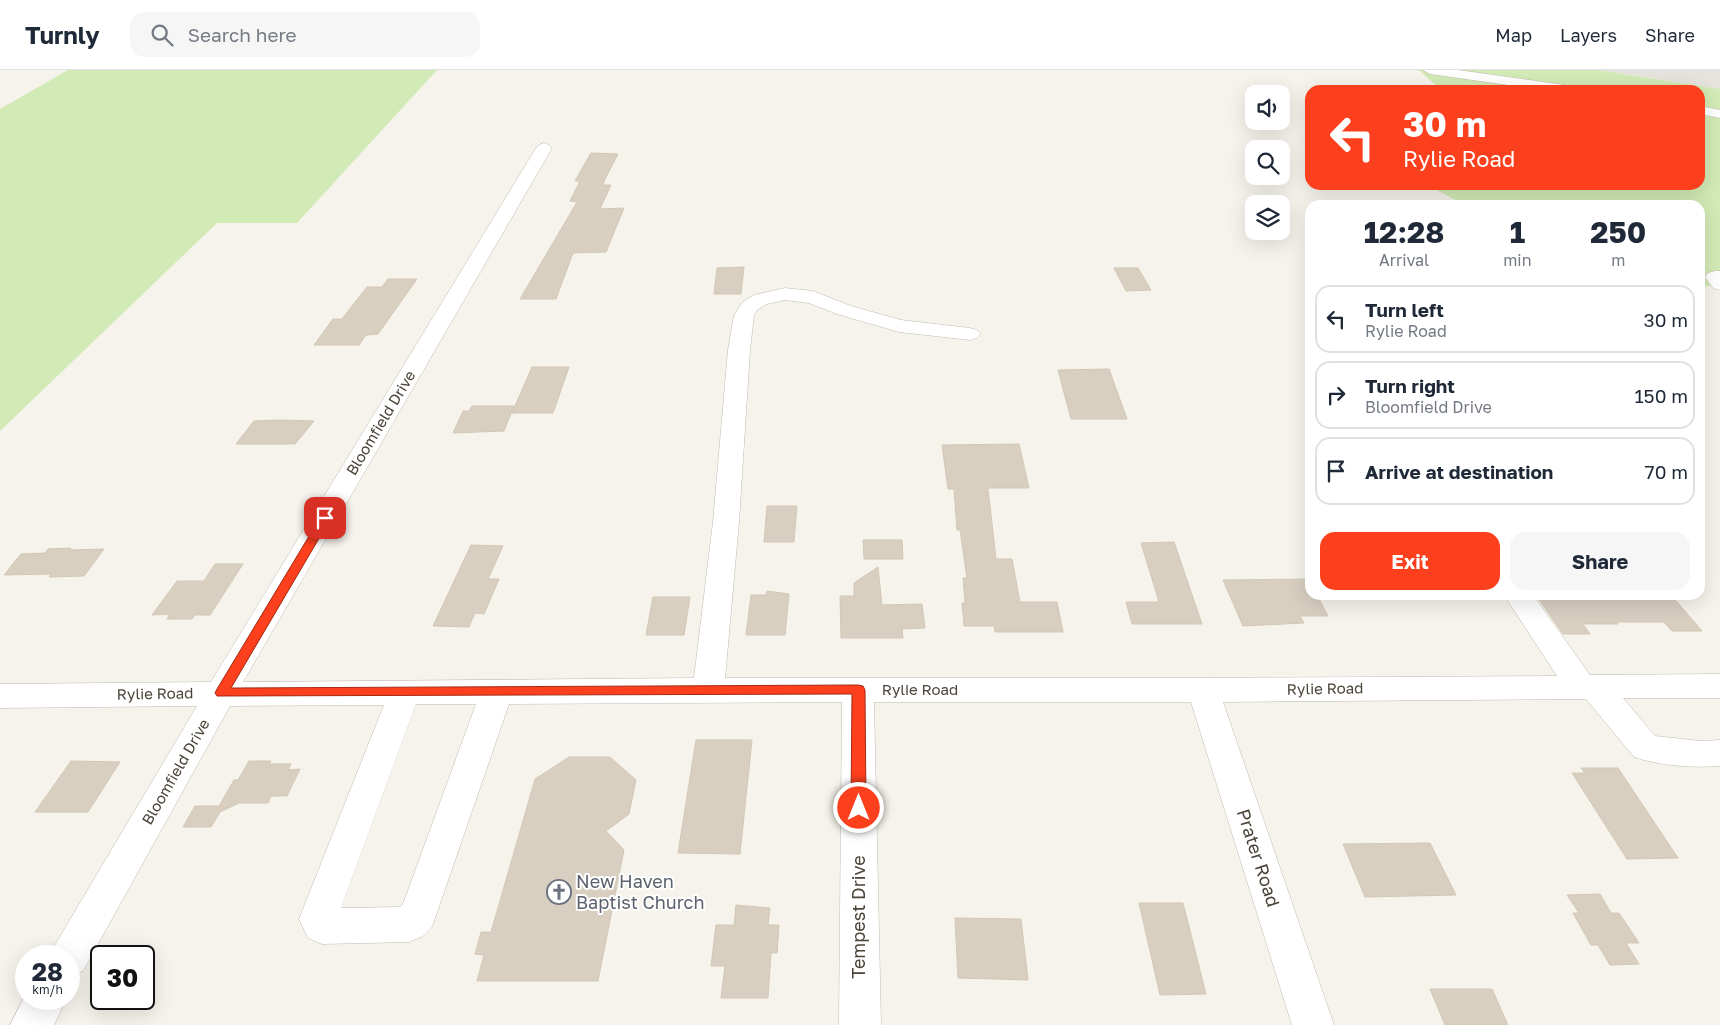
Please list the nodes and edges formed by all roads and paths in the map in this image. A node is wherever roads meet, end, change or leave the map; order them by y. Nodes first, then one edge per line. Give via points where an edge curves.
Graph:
1 (1430, 70) edge
2 (1536, 85) edge
3 (1705, 111) edge
4 (1720, 114) edge
5 (544, 148) dead end
6 (1720, 277) edge
7 (1720, 284) edge
8 (970, 334) dead end
9 (1522, 600) edge
10 (1588, 686) junction
11 (1720, 686) edge
12 (708, 690) junction
13 (858, 690) junction
14 (1203, 690) junction
15 (497, 691) junction
16 (405, 692) junction
17 (221, 693) junction
18 (0, 696) edge
19 (1720, 754) edge
20 (76, 945) edge
21 (39, 1010) edge
22 (30, 1025) edge
23 (860, 1025) edge
24 (1313, 1025) edge

1 - 2 street
3 - 4 street
5 - 17 street, Bloomfield Drive
6 - 7 street via 1715,277
8 - 12 street via 899,326 813,297 785,294 762,299 750,306 744,315 739,350 726,522
9 - 10 street
10 - 11 street, Rylie Road
10 - 14 street, Rylie Road
10 - 19 street via 1646,748
12 - 13 street, Rylie Road
12 - 15 street, Rylie Road
13 - 14 street, Rylie Road
13 - 23 street, Tempest Drive
14 - 24 street, Prater Road
15 - 16 street, Rylie Road
15 - 16 street via 418,915 409,924 322,926 318,919
16 - 17 street, Rylie Road
17 - 18 street, Rylie Road
17 - 20 street, Bloomfield Drive
21 - 22 street

